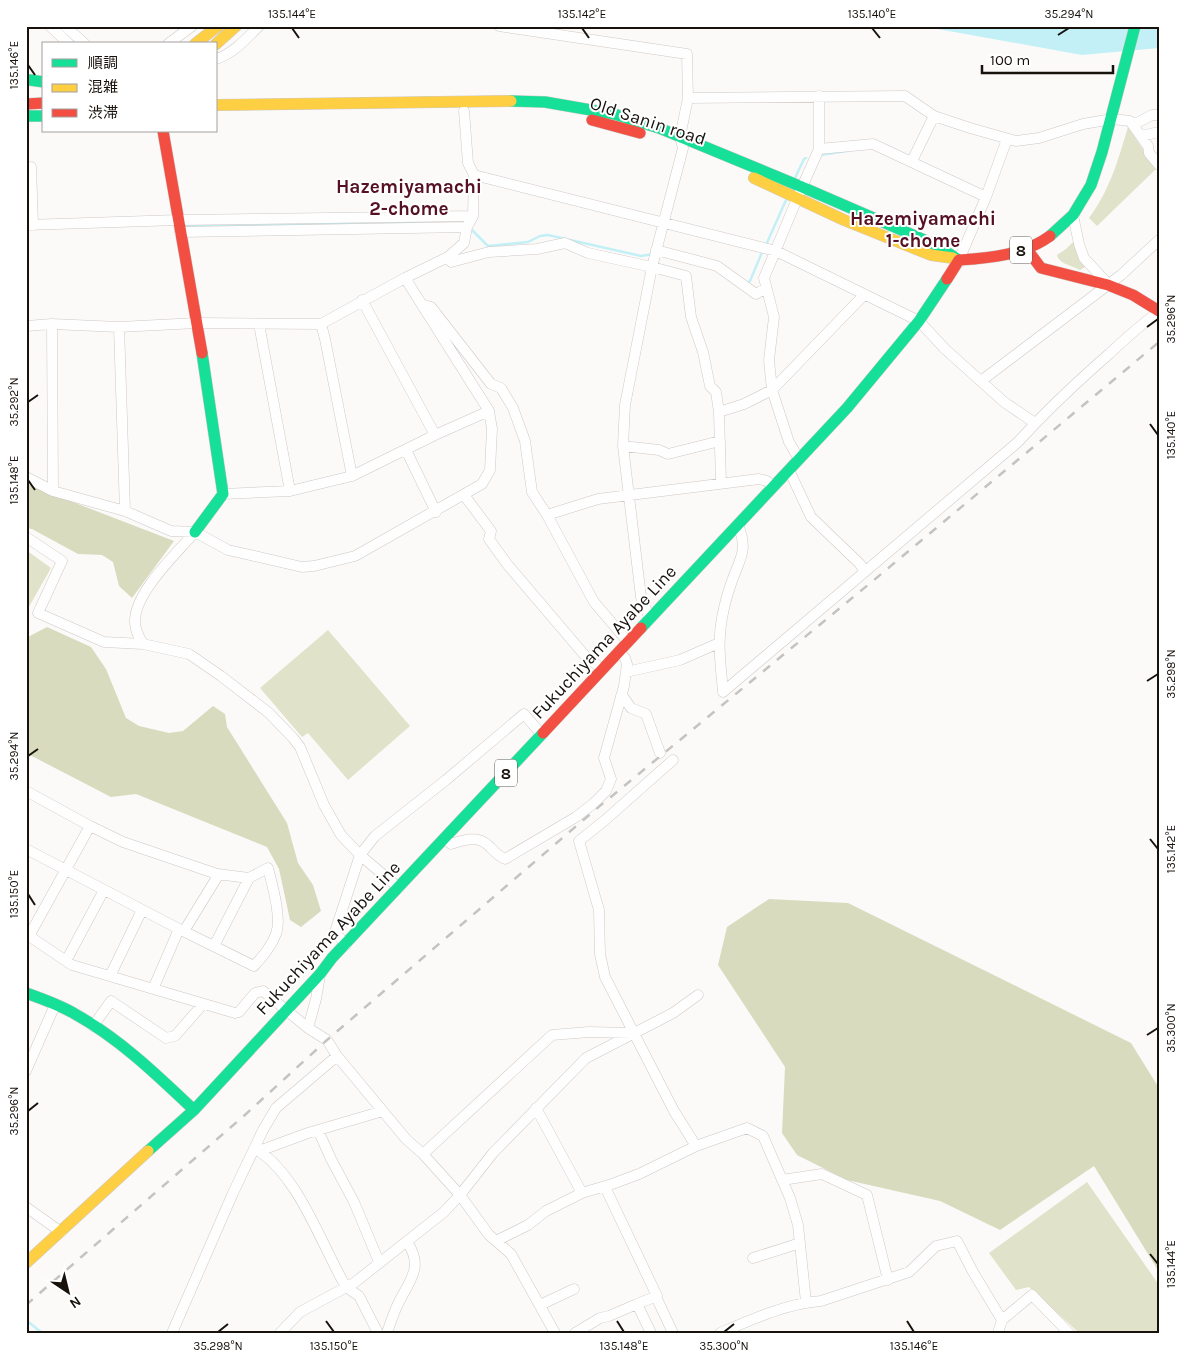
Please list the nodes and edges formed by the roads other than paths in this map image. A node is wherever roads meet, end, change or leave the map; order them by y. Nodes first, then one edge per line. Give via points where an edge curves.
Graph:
1 (50, 26) edge
2 (65, 26) edge
3 (192, 26) edge
4 (218, 26) edge
5 (236, 26) edge
6 (259, 26) edge
7 (500, 26) edge
8 (1135, 26) edge
9 (67, 42) edge
10 (83, 42) edge
11 (171, 42) edge
12 (198, 42) edge
13 (218, 42) edge
14 (218, 58) edge
15 (42, 78) edge
16 (42, 82) edge
17 (28, 83) edge
18 (42, 89) edge
19 (819, 96) junction
20 (688, 98) junction
21 (42, 103) edge
22 (26, 104) edge
23 (218, 105) edge
24 (464, 111) junction
25 (218, 115) edge
26 (1159, 115) edge
27 (26, 116) edge
28 (42, 116) edge
29 (934, 116) junction
30 (1113, 116) junction
31 (1133, 125) junction
32 (163, 132) edge
33 (1159, 132) edge
34 (1141, 136) junction
35 (1007, 139) junction
36 (681, 142) junction
37 (1148, 146) junction
38 (819, 149) junction
39 (1159, 150) edge
40 (912, 161) junction
41 (1158, 164) edge
42 (31, 167) dead end
43 (474, 175) junction
44 (799, 192) junction
45 (986, 197) junction
46 (1073, 215) junction
47 (473, 216) junction
48 (663, 223) junction
49 (29, 225) edge
50 (179, 226) junction
51 (467, 227) junction
52 (1159, 240) edge
53 (1026, 248) junction
54 (656, 250) junction
55 (776, 250) junction
56 (448, 257) junction
57 (959, 260) junction
58 (652, 267) junction
59 (405, 278) junction
60 (1108, 285) junction
61 (766, 288) junction
62 (864, 295) junction
63 (362, 300) junction
64 (422, 305) junction
65 (1159, 311) edge
66 (919, 321) junction
67 (197, 323) junction
68 (52, 324) junction
69 (259, 324) junction
70 (321, 324) junction
71 (26, 326) edge
72 (119, 326) junction
73 (981, 381) junction
74 (772, 390) junction
75 (490, 411) junction
76 (719, 412) junction
77 (1035, 423) junction
78 (435, 435) junction
79 (720, 441) junction
80 (623, 446) junction
81 (406, 450) junction
82 (799, 459) junction
83 (789, 470) junction
84 (352, 476) junction
85 (26, 477) edge
86 (721, 483) junction
87 (773, 487) junction
88 (53, 491) junction
89 (290, 491) junction
90 (223, 494) junction
91 (628, 494) junction
92 (464, 495) junction
93 (125, 511) junction
94 (436, 512) junction
95 (547, 515) junction
96 (738, 524) junction
97 (195, 532) junction
98 (26, 537) edge
99 (865, 572) junction
100 (650, 619) junction
101 (628, 642) junction
102 (719, 643) junction
103 (143, 644) junction
104 (619, 652) junction
105 (596, 664) dead end
106 (626, 672) junction
107 (621, 696) junction
108 (542, 735) junction
109 (660, 753) dead end
110 (672, 760) dead end
111 (26, 791) edge
112 (90, 826) junction
113 (445, 838) junction
114 (27, 851) edge
115 (360, 854) junction
116 (65, 869) junction
117 (219, 874) junction
118 (249, 878) junction
119 (399, 888) junction
120 (104, 890) junction
121 (142, 910) junction
122 (182, 930) junction
123 (28, 935) edge
124 (346, 945) junction
125 (214, 946) junction
126 (66, 961) junction
127 (320, 974) junction
128 (110, 976) junction
129 (153, 989) junction
130 (26, 992) edge
131 (698, 995) dead end
132 (204, 1004) junction
133 (55, 1005) junction
134 (287, 1010) junction
135 (93, 1026) junction
136 (308, 1028) junction
137 (633, 1033) junction
138 (337, 1056) junction
139 (28, 1064) edge
140 (536, 1108) junction
141 (194, 1110) junction
142 (383, 1111) junction
143 (318, 1130) junction
144 (696, 1146) junction
145 (256, 1150) junction
146 (423, 1154) junction
147 (782, 1180) junction
148 (605, 1187) junction
149 (582, 1193) junction
150 (460, 1195) junction
151 (26, 1207) edge
152 (61, 1232) junction
153 (496, 1241) junction
154 (407, 1242) junction
155 (800, 1243) junction
156 (753, 1258) dead end
157 (379, 1262) junction
158 (26, 1263) edge
159 (888, 1280) junction
160 (346, 1287) junction
161 (574, 1289) dead end
162 (658, 1301) dead end
163 (806, 1302) junction
164 (636, 1304) junction
165 (540, 1305) junction
166 (1002, 1320) junction
167 (723, 1332) edge
168 (172, 1333) edge
169 (280, 1333) edge
170 (378, 1333) edge
171 (387, 1333) edge
172 (556, 1333) edge
173 (574, 1333) edge
174 (651, 1333) edge
175 (673, 1333) edge
176 (998, 1333) edge
177 (1069, 1333) edge

1 - 9 street
2 - 10 street
3 - 11 street
4 - 12 main road
5 - 13 main road
6 - 14 street via 246,40
7 - 20 street via 687,54
8 - 30 main road, 8
15 - 17 street
16 - 17 main road
17 - 18 main road
19 - 20 street
19 - 29 street via 905,96
19 - 38 street
20 - 36 street
21 - 22 main road
23 - 36 main road via 545,102 614,114 659,128
24 - 25 main road, Old Sanin road
24 - 36 main road, Old Sanin road via 545,112 604,122
24 - 43 street via 468,163
26 - 31 street via 1152,115
27 - 28 main road
29 - 35 street
29 - 40 street
30 - 31 street
30 - 35 street via 1039,138
30 - 46 main road, 8 via 1098,167
31 - 34 street
32 - 50 main road
33 - 34 street
34 - 37 street
35 - 45 street
36 - 44 main road
36 - 48 street
37 - 39 street
37 - 41 street via 1149,153
38 - 40 street via 873,144
38 - 44 street
40 - 45 street
42 - 49 street
43 - 47 street
43 - 48 street
44 - 55 street
44 - 57 main road via 936,245
45 - 57 street
46 - 53 main road, 8 via 1044,240
46 - 60 street via 1084,258
47 - 50 street
47 - 51 street
48 - 54 street
48 - 55 street
49 - 50 street
50 - 51 street
50 - 67 main road
51 - 56 street via 464,243
52 - 60 street
53 - 57 main road, 8
53 - 60 main road via 1041,268
54 - 58 street
54 - 61 street via 717,266 756,294
55 - 61 street via 764,278
55 - 62 street
56 - 58 street via 452,262 489,252 537,249 565,243 588,253
56 - 59 street
57 - 66 main road, Fukuchiyama Ayabe Line / 8
58 - 76 street via 686,276 691,317 710,386 716,392
58 - 80 street via 625,405
59 - 63 street
59 - 64 street
60 - 65 main road
60 - 73 street
61 - 74 street via 774,317 769,360
62 - 66 street
62 - 74 street
63 - 70 street
63 - 78 street
64 - 75 street
64 - 95 street via 431,307 491,384 501,388 513,408 525,441 532,492
65 - 77 street
66 - 73 street
66 - 82 main road, Fukuchiyama Ayabe Line / 8 via 847,408
67 - 69 street
67 - 72 street
67 - 90 main road
68 - 71 street
68 - 72 street
68 - 88 street
69 - 70 street
69 - 89 street
70 - 84 street
72 - 93 street
73 - 77 street
74 - 76 street
74 - 82 street via 789,442
75 - 78 street
75 - 92 street via 490,470 482,484
76 - 79 street
77 - 99 street via 1018,442
78 - 81 street
79 - 80 street via 668,454 660,450
79 - 86 street
80 - 91 street
81 - 84 street
81 - 94 street
82 - 83 main road, Fukuchiyama Ayabe Line / 8
83 - 87 main road, Fukuchiyama Ayabe Line / 8
83 - 99 street via 811,518
84 - 89 street
85 - 88 street
86 - 87 street via 759,479 768,481
86 - 91 street
87 - 96 main road, Fukuchiyama Ayabe Line / 8
88 - 93 street
89 - 90 street
90 - 97 main road
91 - 95 street via 598,499
91 - 100 street via 641,597
92 - 94 street
92 - 105 street via 491,532 489,539 507,564 587,658
93 - 97 street via 170,531
94 - 97 street via 355,556 314,566 228,550
95 - 101 street via 594,602
96 - 100 main road, Fukuchiyama Ayabe Line / 8
96 - 102 street via 743,537 742,560 731,583
97 - 103 street via 147,588 138,605 134,621
98 - 103 street via 62,562 38,613 104,642
99 - 102 street via 723,692
100 - 101 main road, Fukuchiyama Ayabe Line / 8
101 - 104 main road, Fukuchiyama Ayabe Line / 8
102 - 106 street via 680,660
103 - 115 street via 189,654 269,713 300,747 324,805 341,835
104 - 106 street via 625,658
104 - 108 main road, Fukuchiyama Ayabe Line / 8
106 - 107 street
107 - 109 street via 631,708 646,714
107 - 113 street via 604,758 611,779 606,792 594,803 504,859 481,840 474,838 451,844
108 - 113 main road, Fukuchiyama Ayabe Line / 8
108 - 115 street via 524,714 376,836
110 - 137 street via 579,841 599,910 600,954 605,977
111 - 112 street
112 - 116 street
112 - 117 street via 123,842
113 - 119 main road, Fukuchiyama Ayabe Line / 8
114 - 116 street
115 - 119 street
115 - 124 street via 335,932
116 - 120 street
116 - 123 street
117 - 118 street
117 - 122 street
118 - 125 street
118 - 125 street via 268,868 276,900 277,932 254,966
119 - 124 main road, Fukuchiyama Ayabe Line / 8
120 - 121 street
120 - 126 street
121 - 122 street
121 - 128 street
122 - 125 street
122 - 129 street
123 - 126 street
124 - 127 main road, Fukuchiyama Ayabe Line / 8
126 - 128 street
127 - 134 main road, Fukuchiyama Ayabe Line / 8
127 - 136 street
128 - 129 street
129 - 132 street
130 - 133 main road
131 - 137 street via 673,1013
132 - 134 street via 234,1014 255,993 263,991
132 - 135 street via 175,1036 166,1038 111,1001
133 - 135 main road
133 - 139 street
134 - 136 street
134 - 141 main road, Fukuchiyama Ayabe Line / 8
135 - 141 main road via 141,1062
136 - 138 street via 327,1040
137 - 140 street via 586,1058
137 - 144 street
137 - 146 street via 552,1035
138 - 142 street
138 - 145 street via 276,1108
140 - 149 street
140 - 150 street via 493,1153
141 - 152 main road, Fukuchiyama Ayabe Line / 8
142 - 143 street
142 - 146 street
143 - 145 street
143 - 157 street
144 - 147 street via 747,1128 763,1136
144 - 148 street
145 - 160 street via 281,1170 295,1190
145 - 168 street
146 - 150 street
147 - 155 street via 798,1225
147 - 159 street via 822,1174 867,1195
148 - 149 street
148 - 164 street via 657,1296
149 - 153 street
150 - 153 street
150 - 154 street
151 - 152 street
152 - 158 main road, Fukuchiyama Ayabe Line / 8
153 - 165 street via 510,1254
154 - 157 street
154 - 171 street via 416,1261 412,1278
155 - 156 street
155 - 163 street
157 - 160 street
159 - 163 street via 821,1302
159 - 166 street via 910,1272 936,1246 957,1241
160 - 169 street via 300,1312
160 - 170 street via 359,1296
161 - 165 street
162 - 175 street
163 - 167 street
164 - 173 street via 600,1318
164 - 174 street
165 - 172 street
166 - 176 street
166 - 177 street via 1032,1296

